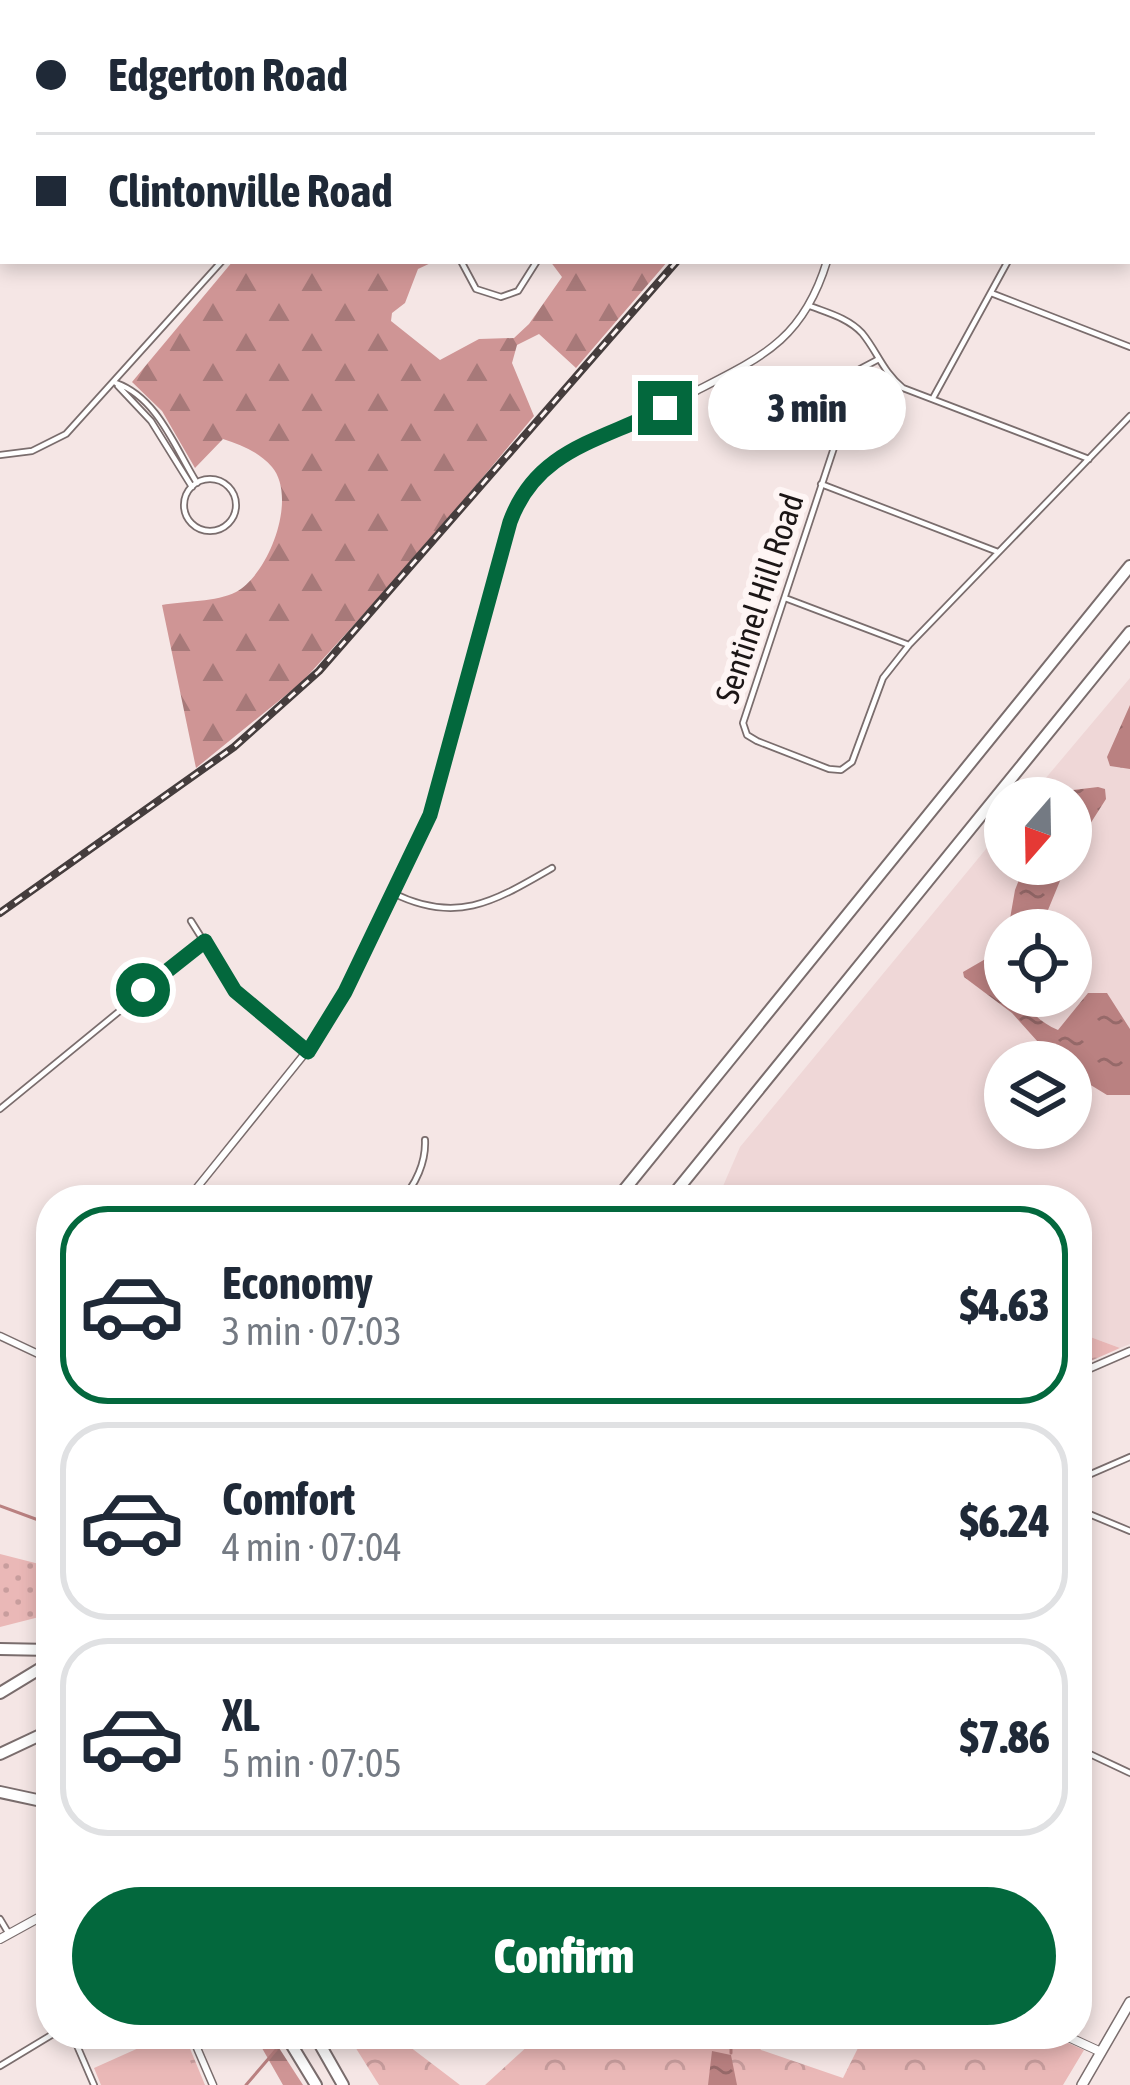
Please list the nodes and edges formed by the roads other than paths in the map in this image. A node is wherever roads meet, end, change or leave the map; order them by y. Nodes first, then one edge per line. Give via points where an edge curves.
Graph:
1 (219, 264) edge
2 (463, 264) edge
3 (534, 264) edge
4 (826, 264) edge
5 (1006, 264) edge
6 (992, 292) junction
7 (810, 306) junction
8 (1130, 347) edge
9 (877, 359) junction
10 (114, 382) junction
11 (933, 399) junction
12 (158, 415) junction
13 (1130, 416) edge
14 (151, 421) junction
15 (173, 452) junction
16 (0, 455) edge
17 (1089, 459) junction
18 (821, 484) junction
19 (194, 485) junction
20 (998, 552) junction
21 (1130, 566) edge
22 (784, 597) junction
23 (1130, 632) edge
24 (909, 645) junction
25 (552, 868) dead end
26 (393, 893) junction
27 (191, 921) dead end
28 (205, 941) junction
29 (308, 1052) junction
30 (0, 1109) edge
31 (425, 1140) dead end
32 (199, 1185) edge
33 (412, 1185) edge
34 (628, 1185) edge
35 (681, 1185) edge
36 (0, 1336) edge
37 (1130, 1351) edge
38 (36, 1353) edge
39 (1092, 1367) edge
40 (1130, 1457) edge
41 (1092, 1473) edge
42 (1092, 1515) edge
43 (1130, 1531) edge
44 (0, 1649) edge
45 (36, 1650) edge
46 (36, 1671) edge
47 (0, 1693) edge
48 (36, 1737) edge
49 (0, 1754) edge
50 (1092, 1755) edge
51 (1130, 1773) edge
52 (0, 1792) edge
53 (36, 1800) edge
54 (0, 1919) edge
55 (36, 1919) edge
56 (4, 1937) edge
57 (1130, 2002) edge
58 (36, 2044) edge
59 (1092, 2048) edge
60 (78, 2049) edge
61 (197, 2049) edge
62 (294, 2049) edge
63 (323, 2049) edge
64 (1101, 2052) junction
65 (0, 2066) edge
66 (94, 2085) edge
67 (213, 2085) edge
68 (316, 2085) edge
69 (344, 2085) edge
70 (1082, 2085) edge

1 - 10 street
2 - 3 street via 476,289 501,297 518,291
4 - 7 street
5 - 6 street
6 - 8 street
6 - 11 street
7 - 9 street via 853,326
7 - 26 street via 764,356 560,456 526,486 433,807
9 - 11 street via 903,388
9 - 18 street, Sentinel Hill Road via 860,369
10 - 12 street
10 - 14 street
10 - 16 street via 58,440
11 - 17 street
12 - 14 street
12 - 15 street
13 - 17 street, Sentinel Hill Road
14 - 15 street
15 - 19 street
17 - 20 street, Sentinel Hill Road
18 - 20 street
18 - 22 street, Sentinel Hill Road
19 - 19 street via 218,480 230,489 230,522 208,531 193,524 184,510
20 - 24 street, Sentinel Hill Road
21 - 34 highway
22 - 24 street
22 - 24 street, Sentinel Hill Road via 743,728 811,762 849,766 883,678
23 - 35 highway
25 - 26 street via 470,906 430,909
26 - 29 street
27 - 28 street
28 - 29 street via 235,991
28 - 30 street
29 - 32 street
31 - 33 street
36 - 38 street
37 - 39 street
40 - 41 street
42 - 43 street
44 - 45 highway
46 - 47 highway
48 - 49 highway
50 - 51 street
52 - 53 highway
54 - 56 street
55 - 56 main road
57 - 64 main road
58 - 65 street
59 - 64 main road
60 - 66 street
61 - 67 street
62 - 68 highway
63 - 69 highway
64 - 70 main road

